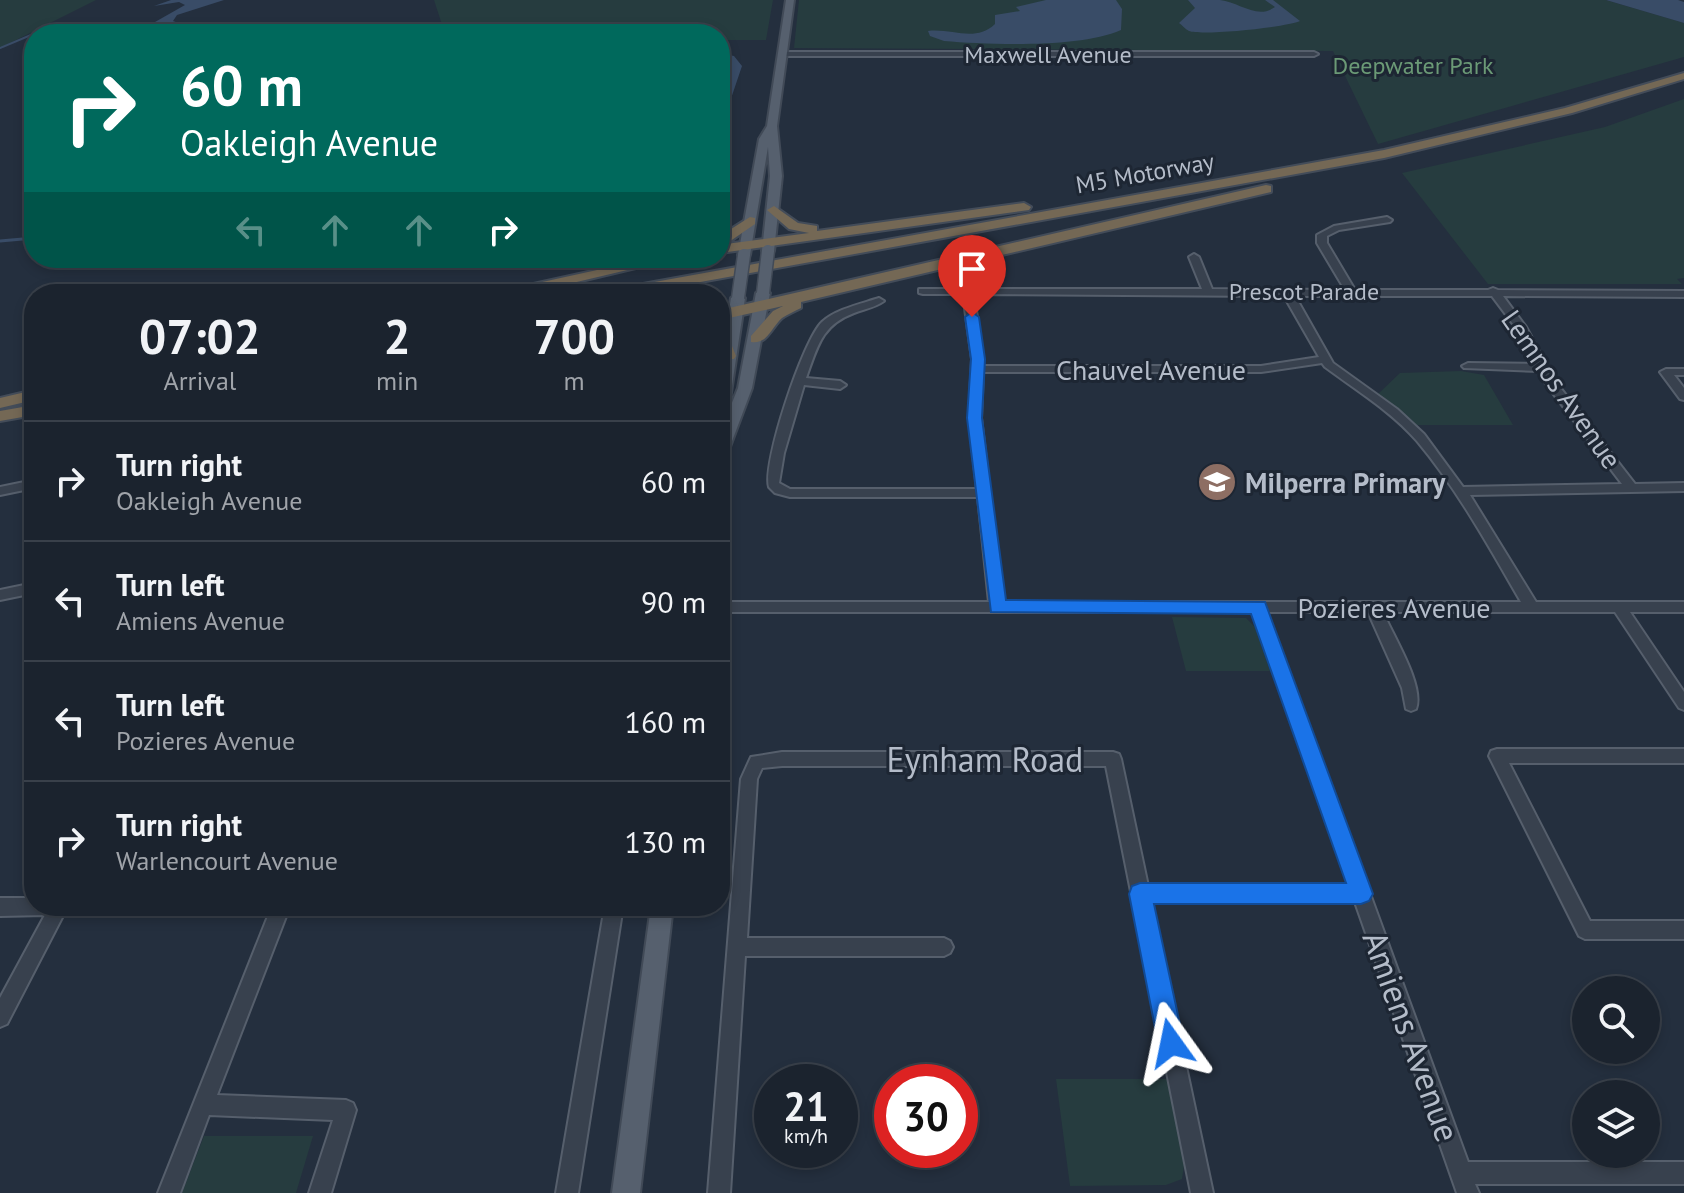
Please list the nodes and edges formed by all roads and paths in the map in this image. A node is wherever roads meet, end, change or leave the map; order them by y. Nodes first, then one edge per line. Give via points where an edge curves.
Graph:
1 (790, 0) edge
2 (782, 54) junction
3 (1314, 54) dead end
4 (1684, 76) edge
5 (1684, 85) edge
6 (772, 126) junction
7 (1361, 158) junction
8 (1342, 172) junction
9 (774, 210) junction
10 (1387, 220) dead end
11 (750, 221) junction
12 (834, 230) junction
13 (730, 235) edge
14 (769, 245) junction
15 (730, 249) edge
16 (745, 250) junction
17 (1194, 257) dead end
18 (625, 268) edge
19 (552, 284) edge
20 (665, 284) edge
21 (730, 284) edge
22 (834, 291) junction
23 (923, 291) dead end
24 (968, 291) junction
25 (1208, 291) junction
26 (1287, 291) junction
27 (1351, 291) junction
28 (1493, 291) junction
29 (1684, 294) edge
30 (762, 300) junction
31 (879, 301) dead end
32 (731, 308) edge
33 (756, 339) junction
34 (1324, 359) junction
35 (1468, 366) dead end
36 (1542, 368) junction
37 (978, 369) junction
38 (1684, 372) edge
39 (801, 381) junction
40 (840, 385) dead end
41 (1684, 396) edge
42 (24, 398) edge
43 (0, 403) edge
44 (24, 414) edge
45 (0, 418) edge
46 (730, 426) edge
47 (24, 486) edge
48 (1631, 487) junction
49 (1684, 487) edge
50 (0, 491) edge
51 (1461, 491) junction
52 (983, 493) junction
53 (24, 590) edge
54 (0, 595) edge
55 (730, 607) edge
56 (997, 607) junction
57 (1258, 607) junction
58 (1373, 607) junction
59 (1532, 607) junction
60 (1619, 607) junction
61 (1684, 607) edge
62 (1684, 704) edge
63 (1411, 705) dead end
64 (1684, 756) edge
65 (1140, 894) junction
66 (1361, 894) junction
67 (0, 907) edge
68 (24, 907) edge
69 (54, 916) edge
70 (277, 916) edge
71 (612, 916) edge
72 (661, 916) edge
73 (1684, 930) edge
74 (737, 947) junction
75 (944, 947) dead end
76 (0, 1017) edge
77 (204, 1105) junction
78 (1684, 1173) edge
79 (1465, 1183) edge
80 (169, 1193) edge
81 (320, 1193) edge
82 (567, 1193) edge
83 (626, 1193) edge
84 (719, 1193) edge
85 (1202, 1193) edge

1 - 2 main road
2 - 3 street, Maxwell Avenue
2 - 6 main road
4 - 7 highway, M5 Motorway via 1525,122
5 - 8 highway, M5 Motorway via 1508,136
6 - 9 main road
6 - 11 main road via 764,139
7 - 12 highway
7 - 20 highway, M5 Motorway
8 - 21 highway, M5 Motorway
8 - 22 highway
9 - 12 highway via 794,226
9 - 14 main road
10 - 27 street via 1322,235
11 - 13 highway
11 - 16 main road
12 - 14 highway
14 - 16 highway
14 - 30 main road, bridge
15 - 16 highway
16 - 32 main road, bridge
17 - 25 street
18 - 19 highway
22 - 30 highway
22 - 33 highway via 778,314
23 - 24 street, Prescot Parade
24 - 25 street, Prescot Parade
24 - 37 street
25 - 26 street, Prescot Parade
26 - 27 street, Prescot Parade
26 - 34 street
27 - 28 street, Prescot Parade
28 - 29 street, Prescot Parade
28 - 36 street, Lemnos Avenue
30 - 32 highway
30 - 33 main road
31 - 39 street via 821,328
33 - 46 main road
34 - 37 street, Chauvel Avenue via 1261,369
34 - 51 street via 1412,428
35 - 36 street
36 - 48 street, Lemnos Avenue
37 - 52 street via 974,410
38 - 41 street via 1661,369
39 - 40 street
39 - 52 street via 772,477 779,490
42 - 43 highway
44 - 45 highway
47 - 50 street
48 - 49 street
48 - 51 street
51 - 59 street
52 - 56 street
53 - 54 street
55 - 56 street, Pozieres Avenue
56 - 57 street, Pozieres Avenue
57 - 58 street, Pozieres Avenue
57 - 66 street, Amiens Avenue
58 - 59 street, Pozieres Avenue
58 - 63 street via 1410,688
59 - 60 street, Pozieres Avenue
60 - 61 street, Pozieres Avenue
60 - 62 street
64 - 73 street via 1497,756 1585,930
65 - 66 street
65 - 74 street, Eynham Road via 1113,759 761,761 752,767
65 - 85 street, Eynham Road
66 - 79 street, Amiens Avenue
67 - 68 street
69 - 76 street
70 - 77 street
71 - 82 street
72 - 83 main road
74 - 75 street
74 - 84 street
77 - 80 street
77 - 81 street via 346,1110
78 - 79 street

